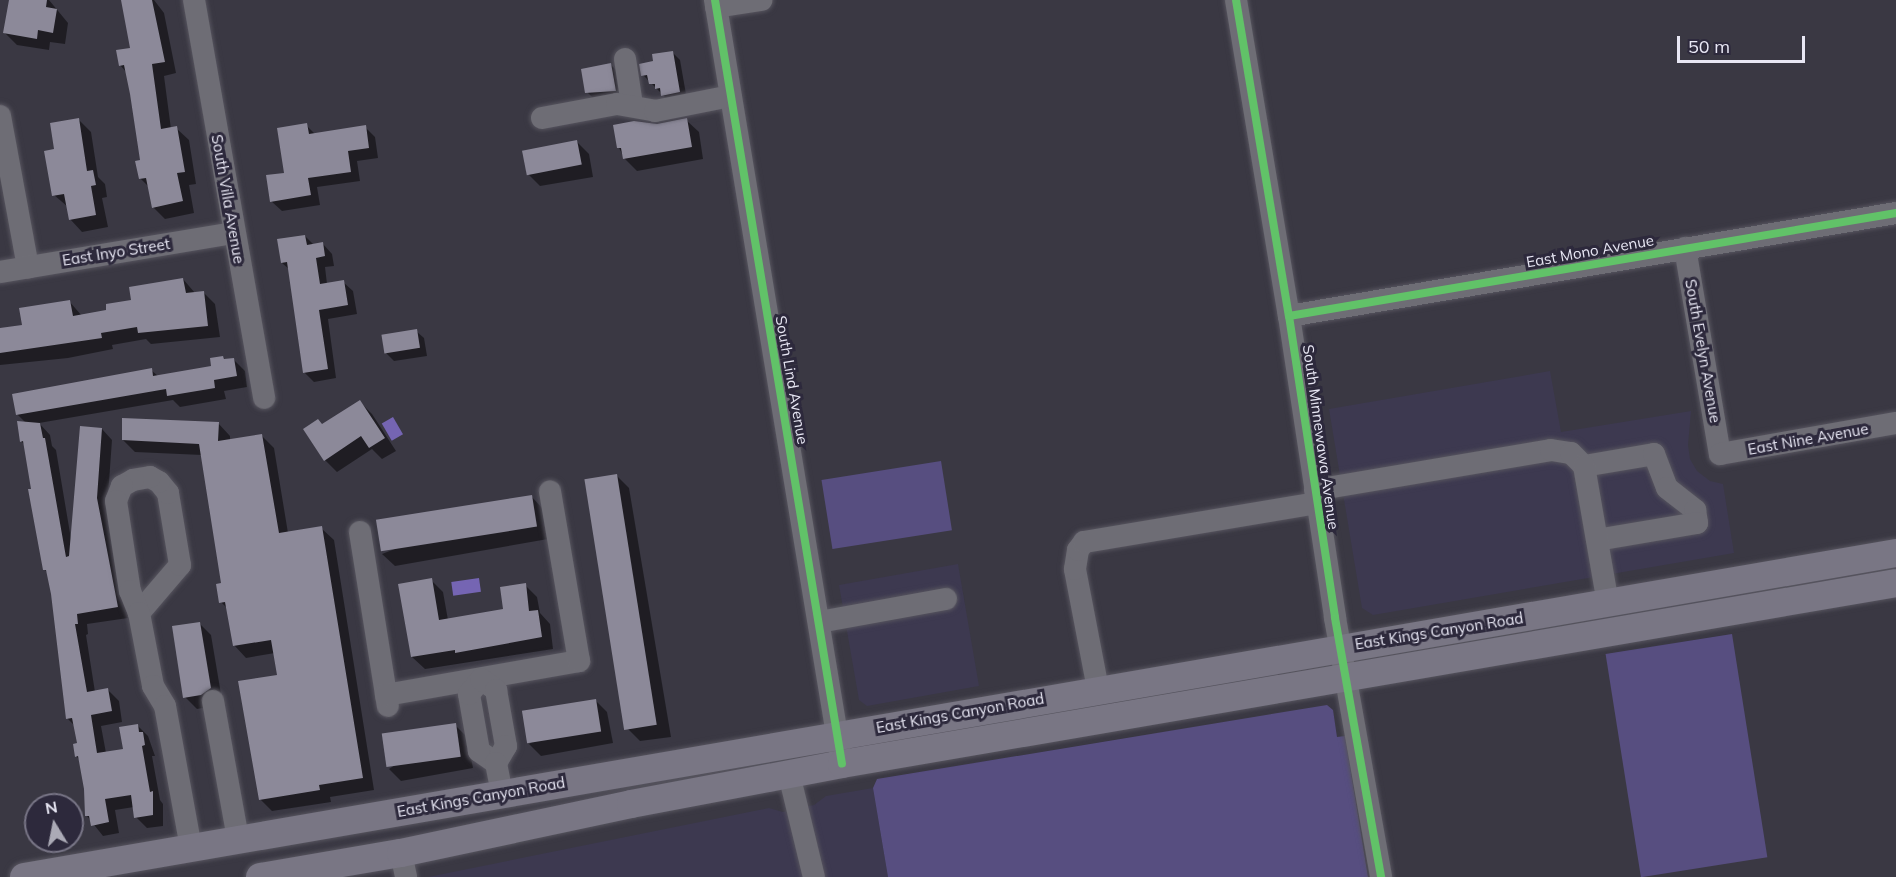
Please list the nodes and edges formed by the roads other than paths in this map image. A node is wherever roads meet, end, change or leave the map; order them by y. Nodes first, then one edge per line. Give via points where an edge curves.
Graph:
1 (194, 0) edge
2 (761, 0) edge
3 (1236, 0) edge
4 (715, 4) edge
5 (625, 58) dead end
6 (731, 96) junction
7 (633, 105) junction
8 (0, 116) edge
9 (542, 118) dead end
10 (1896, 213) edge
11 (233, 233) junction
12 (1685, 248) junction
13 (28, 267) junction
14 (0, 272) edge
15 (1289, 315) junction
16 (264, 398) dead end
17 (1896, 423) edge
18 (1720, 454) joint
19 (1584, 466) junction
20 (550, 491) dead end
21 (1316, 497) junction
22 (360, 532) dead end
23 (1597, 540) junction
24 (1896, 552) edge
25 (1896, 583) edge
26 (946, 599) dead end
27 (1608, 603) junction
28 (139, 613) junction
29 (819, 622) junction
30 (1340, 648) junction
31 (1345, 677) junction
32 (481, 679) junction
33 (1098, 689) junction
34 (213, 701) dead end
35 (837, 734) junction
36 (842, 764) junction
37 (789, 774) junction
38 (502, 794) junction
39 (238, 839) junction
40 (191, 847) junction
41 (404, 865) edge
42 (24, 877) edge
43 (260, 877) edge
44 (814, 877) edge
45 (1381, 877) edge

1 - 11 street, South Villa Avenue
2 - 4 street
3 - 15 street, South Minnewawa Avenue
4 - 6 street, South Lind Avenue
5 - 7 street
6 - 7 street via 655,111
6 - 29 street, South Lind Avenue
7 - 9 street via 611,105
8 - 13 street
10 - 12 street, East Mono Avenue
11 - 13 street, East Inyo Street
11 - 16 street, South Villa Avenue
12 - 15 street, East Mono Avenue
12 - 18 street, South Evelyn Avenue
13 - 14 street, East Inyo Street
15 - 21 street, South Minnewawa Avenue
17 - 18 street, East Nine Avenue
19 - 21 street via 1571,453 1551,450
19 - 23 street
19 - 23 street via 1654,454 1667,488 1695,510 1697,523
20 - 32 street via 579,661
21 - 30 street, South Minnewawa Avenue
21 - 33 street via 1084,542 1078,550 1075,569
22 - 32 street via 387,700
23 - 27 street
24 - 27 main road, East Kings Canyon Road
25 - 31 main road, East Kings Canyon Road
26 - 29 street
27 - 30 main road, East Kings Canyon Road
28 - 28 street via 130,591 116,501 122,486 150,477 168,493 180,565
28 - 40 street via 153,686 165,706
29 - 35 street, South Lind Avenue
30 - 31 street, South Minnewawa Avenue
30 - 33 main road, East Kings Canyon Road
31 - 36 main road, East Kings Canyon Road
31 - 45 street, South Minnewawa Avenue
32 - 38 street via 496,690 506,746 496,763
33 - 35 main road, East Kings Canyon Road
34 - 39 street
35 - 36 street, South Lind Avenue
35 - 38 main road, East Kings Canyon Road
36 - 37 main road, East Kings Canyon Road
37 - 41 main road, East Kings Canyon Road via 631,804
37 - 44 street
38 - 39 main road, East Kings Canyon Road
39 - 40 main road, East Kings Canyon Road
40 - 42 main road, East Kings Canyon Road
41 - 43 main road, East Kings Canyon Road

